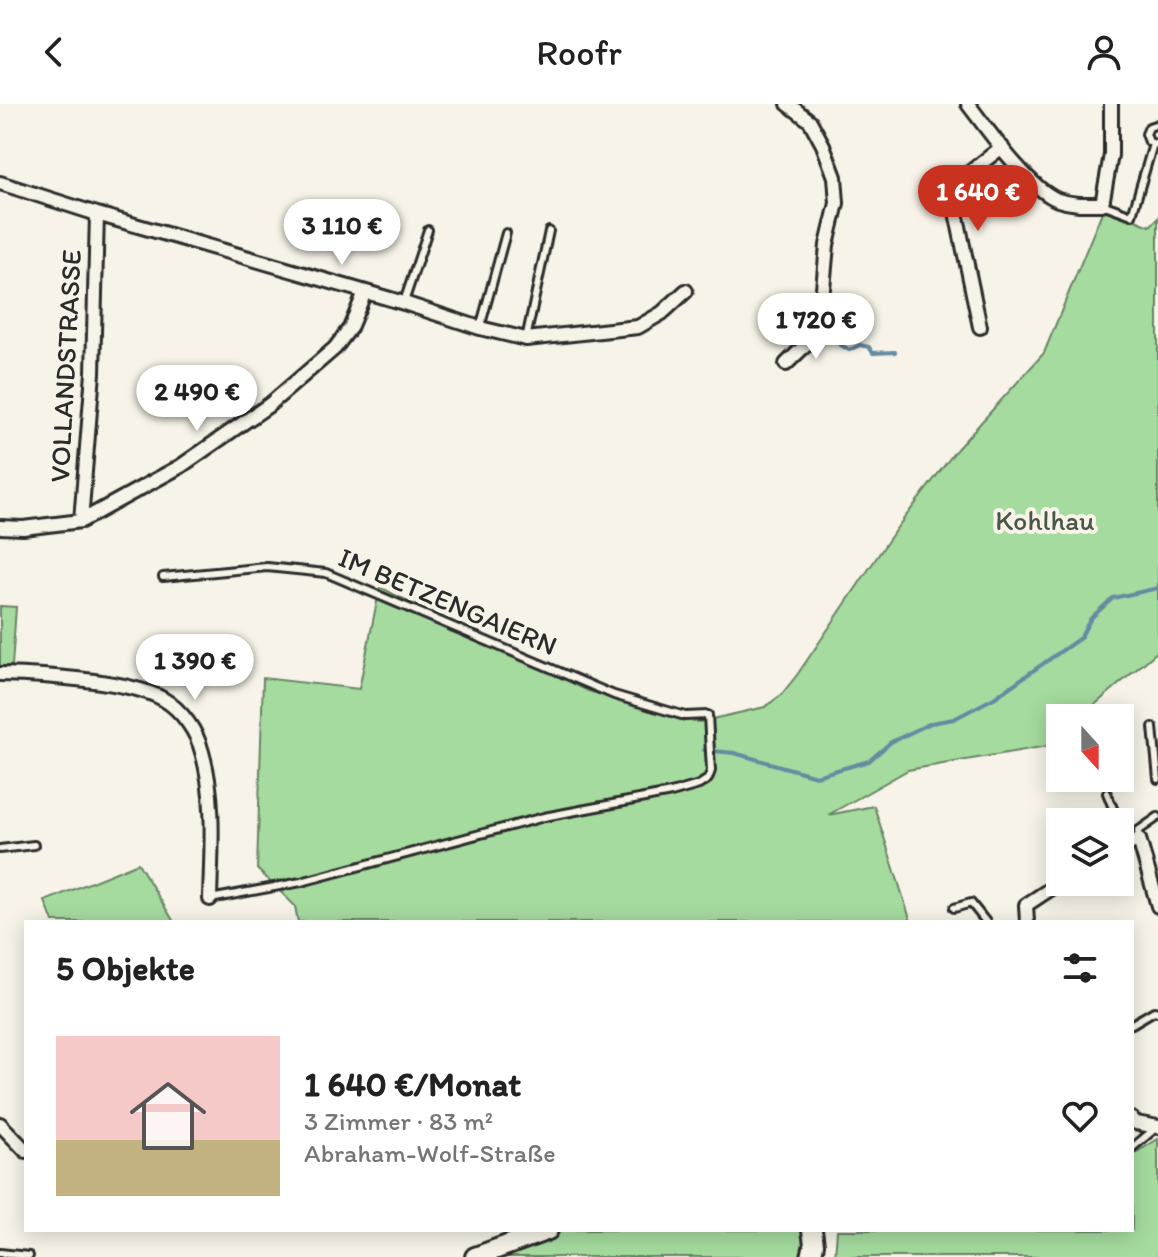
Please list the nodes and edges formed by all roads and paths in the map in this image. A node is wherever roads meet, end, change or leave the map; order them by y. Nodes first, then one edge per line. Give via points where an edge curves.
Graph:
1 (788, 104) edge
2 (968, 104) edge
3 (1111, 104) edge
4 (1158, 124) edge
5 (1155, 145) edge
6 (1002, 147) junction
7 (0, 183) edge
8 (1102, 204) junction
9 (97, 214) junction
10 (428, 230) dead end
11 (549, 231) dead end
12 (506, 233) dead end
13 (686, 291) dead end
14 (365, 292) junction
15 (404, 303) junction
16 (980, 327) dead end
17 (480, 328) junction
18 (526, 339) junction
19 (786, 364) dead end
20 (81, 521) junction
21 (0, 527) edge
22 (163, 577) dead end
23 (0, 674) edge
24 (1153, 727) dead end
25 (1158, 779) edge
26 (1107, 793) dead end
27 (1113, 808) edge
28 (1158, 817) edge
29 (1139, 839) junction
30 (1134, 841) edge
31 (34, 845) dead end
32 (0, 849) edge
33 (1046, 890) edge
34 (210, 899) joint
35 (1158, 906) edge
36 (954, 908) dead end
37 (984, 920) edge
38 (1027, 920) edge
39 (1158, 1012) edge
40 (1134, 1023) edge
41 (1134, 1121) edge
42 (0, 1124) edge
43 (1158, 1127) edge
44 (1134, 1146) edge
45 (24, 1149) edge
46 (543, 1232) edge
47 (812, 1232) edge
48 (0, 1253) edge
49 (29, 1256) edge
50 (475, 1257) edge
51 (811, 1257) edge

1 - 19 street via 810,121 823,145 835,177 837,203 827,245 819,332
2 - 6 street
3 - 8 street via 1111,155
4 - 5 lane via 1147,130
5 - 8 lane via 1132,215
6 - 8 street via 1038,188 1057,200
6 - 16 street via 955,184 952,193
7 - 9 street
9 - 14 street
9 - 20 street, VOLLANDSTRASSE via 93,373
10 - 15 lane
11 - 18 lane
12 - 17 lane
13 - 18 street via 638,327
14 - 15 street
14 - 20 street via 335,348 269,405 181,466
15 - 17 street
17 - 18 street
20 - 21 street
22 - 34 lane, IM BETZENGAIERN via 267,567 326,573 614,695 685,716 708,715 711,759 708,779 699,785 544,817 301,882
23 - 34 street via 116,685 161,698 178,711 202,750 208,780
24 - 25 lane
26 - 27 lane
28 - 29 lane via 1138,831
29 - 30 street
29 - 35 street
31 - 32 lane
33 - 38 street via 1026,905
36 - 37 lane via 971,903
39 - 40 lane
41 - 43 street
42 - 45 street
43 - 44 lane
46 - 50 main road
47 - 51 main road
48 - 49 lane

